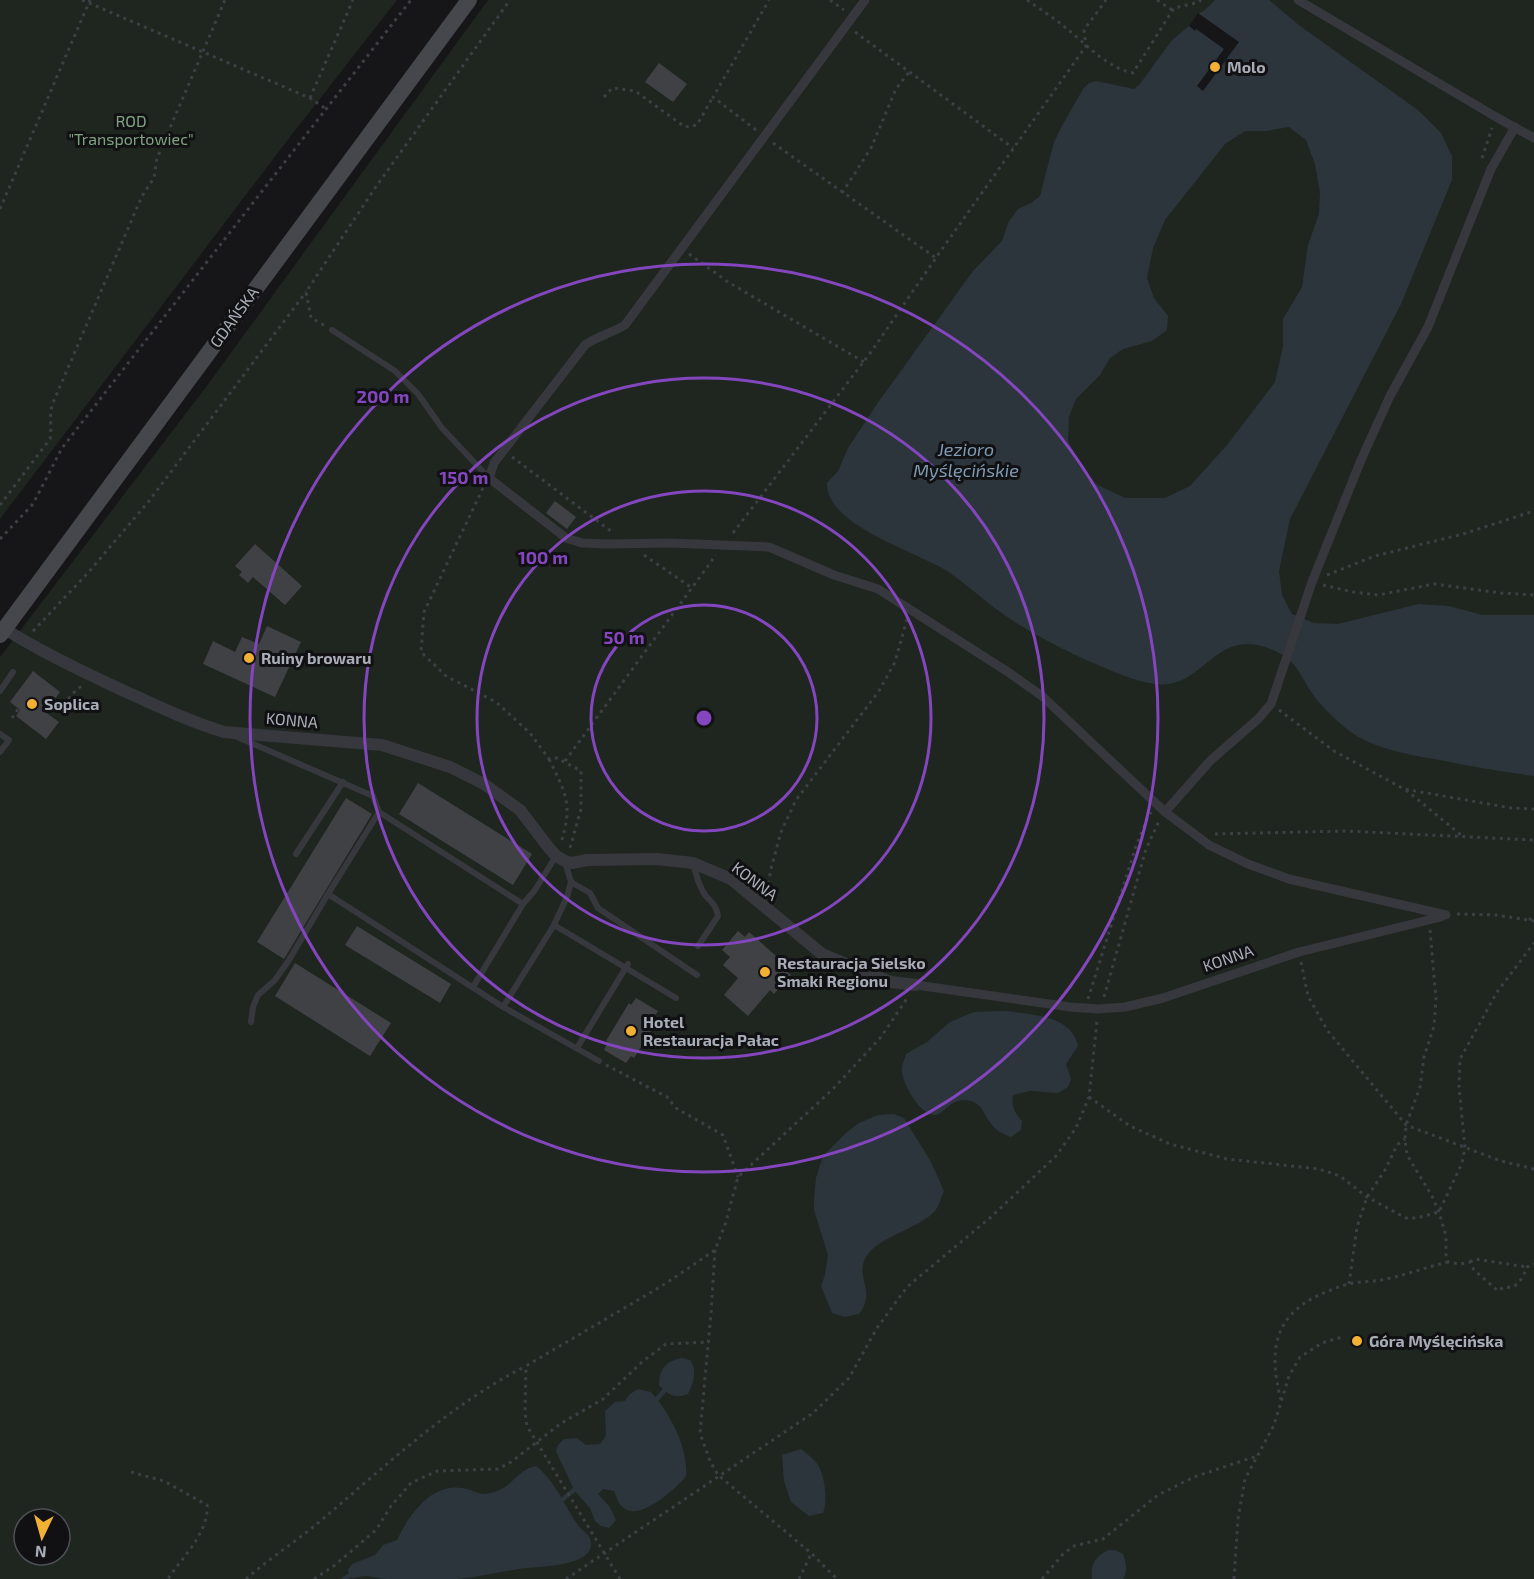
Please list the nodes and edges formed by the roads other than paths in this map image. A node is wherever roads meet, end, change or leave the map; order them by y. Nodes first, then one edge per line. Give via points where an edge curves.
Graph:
1 (469, 0) edge
2 (865, 0) edge
3 (1298, 0) edge
4 (1515, 128) junction
5 (1534, 138) edge
6 (332, 330) road end
7 (489, 477) junction
8 (2, 632) edge
9 (13, 672) dead end
10 (0, 691) edge
11 (224, 732) junction
12 (0, 734) edge
13 (0, 752) edge
14 (343, 782) junction
15 (379, 812) junction
16 (1165, 812) junction
17 (296, 854) dead end
18 (561, 859) junction
19 (693, 863) junction
20 (571, 882) junction
21 (328, 894) junction
22 (523, 904) junction
23 (554, 925) junction
24 (698, 946) dead end
25 (627, 966) junction
26 (697, 975) dead end
27 (916, 985) joint
28 (473, 987) junction
29 (676, 998) dead end
30 (503, 1007) junction
31 (251, 1022) dead end
32 (577, 1048) junction
33 (599, 1061) road end

1 - 8 main road, GDAŃSKA
2 - 7 street via 625,325 585,345 494,463
3 - 4 street
4 - 5 street
4 - 16 street via 1491,170 1428,327 1381,418 1312,582 1271,704 1210,761
6 - 7 lane via 395,371
7 - 16 street via 552,529 582,543 769,547 878,589 1042,696
8 - 11 street, KONNA via 184,719
9 - 10 lane
11 - 14 lane
11 - 18 street, KONNA via 382,745 450,767 484,784 520,810
12 - 13 lane via 9,740
14 - 15 lane via 373,796
14 - 17 lane
15 - 21 lane
15 - 22 lane
16 - 27 street, KONNA via 1228,855 1289,879 1446,915 1299,952 1125,1007
18 - 19 street, KONNA
18 - 20 lane
18 - 22 lane
19 - 24 lane via 718,916
19 - 27 street, KONNA via 731,879 822,954 891,982
20 - 23 lane
20 - 26 lane via 590,893 598,908
21 - 28 lane
21 - 31 lane via 289,960 258,995
22 - 28 lane
23 - 25 lane
23 - 30 lane
25 - 29 lane
25 - 32 lane
28 - 30 lane
30 - 32 lane
32 - 33 lane

